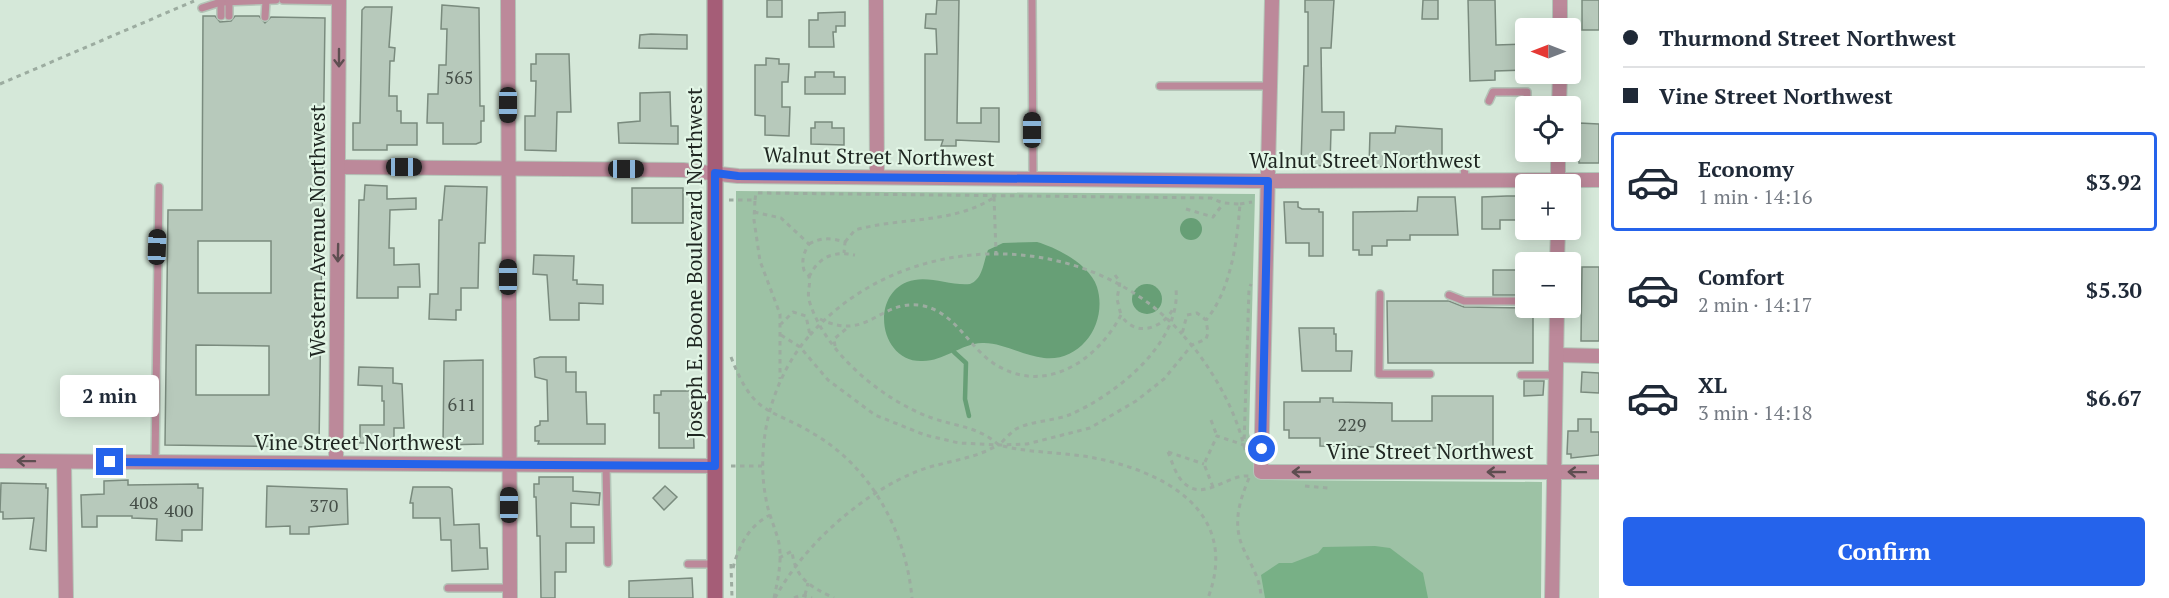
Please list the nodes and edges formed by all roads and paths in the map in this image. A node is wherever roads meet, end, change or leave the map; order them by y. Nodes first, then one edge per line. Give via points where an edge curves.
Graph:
1 (195, 0) edge
2 (276, 0) edge
3 (283, 0) edge
4 (339, 0) edge
5 (508, 0) edge
6 (715, 0) edge
7 (876, 0) edge
8 (1032, 0) edge
9 (1272, 0) edge
10 (1560, 0) edge
11 (266, 1) edge
12 (221, 2) junction
13 (229, 2) junction
14 (202, 8) dead end
15 (220, 16) dead end
16 (229, 16) dead end
17 (266, 17) dead end
18 (1560, 18) edge
19 (0, 84) edge
20 (1160, 86) dead end
21 (1270, 86) junction
22 (1527, 96) edge
23 (1489, 101) dead end
24 (1472, 159) dead end
25 (339, 166) junction
26 (507, 168) junction
27 (715, 173) junction
28 (877, 177) junction
29 (1032, 179) junction
30 (1465, 180) junction
31 (1599, 180) edge
32 (1268, 181) junction
33 (1515, 181) edge
34 (1581, 181) edge
35 (159, 187) dead end
36 (994, 197) junction
37 (729, 200) dead end
38 (754, 200) junction
39 (1252, 202) dead end
40 (1223, 204) junction
41 (1240, 204) junction
42 (1186, 209) dead end
43 (754, 212) junction
44 (845, 243) junction
45 (809, 244) junction
46 (844, 253) junction
47 (996, 253) junction
48 (855, 255) dead end
49 (1115, 275) dead end
50 (809, 277) junction
51 (1176, 289) dead end
52 (1380, 294) dead end
53 (1449, 295) dead end
54 (1515, 301) edge
55 (1176, 304) junction
56 (1121, 315) junction
57 (818, 318) junction
58 (1557, 318) edge
59 (1206, 320) junction
60 (781, 324) junction
61 (851, 327) junction
62 (1182, 334) junction
63 (781, 335) junction
64 (810, 335) junction
65 (1192, 345) junction
66 (800, 347) junction
67 (836, 348) junction
68 (1557, 355) junction
69 (730, 356) dead end
70 (1599, 356) edge
71 (1430, 374) dead end
72 (1521, 375) dead end
73 (1556, 375) junction
74 (780, 384) junction
75 (770, 412) junction
76 (1211, 420) dead end
77 (1217, 436) junction
78 (999, 445) junction
79 (1244, 446) junction
80 (1247, 460) dead end
81 (0, 461) edge
82 (64, 462) junction
83 (155, 462) junction
84 (336, 463) junction
85 (508, 463) junction
86 (1204, 464) junction
87 (606, 465) junction
88 (715, 466) junction
89 (731, 466) dead end
90 (762, 466) junction
91 (1253, 472) junction
92 (1554, 472) junction
93 (1599, 472) edge
94 (1184, 483) junction
95 (1213, 487) junction
96 (1178, 490) junction
97 (877, 494) junction
98 (770, 514) junction
99 (780, 558) junction
100 (608, 563) dead end
101 (688, 564) dead end
102 (715, 564) junction
103 (794, 567) junction
104 (732, 573) dead end
105 (808, 583) junction
106 (448, 588) dead end
107 (510, 593) edge
108 (806, 595) junction
109 (66, 598) edge
110 (715, 598) edge
111 (774, 598) edge
112 (794, 598) edge
113 (812, 598) edge
114 (834, 598) edge
115 (912, 598) edge
116 (1208, 598) edge
117 (1261, 598) edge
118 (1552, 598) edge

1 - 19 path
2 - 11 lane
3 - 4 lane
4 -> 25 street, Western Avenue Northwest
5 - 26 street
6 - 27 main road, Joseph E. Boone Boulevard Northwest
7 - 28 street
8 - 29 lane
9 - 21 street
10 - 18 street
11 - 13 lane
11 - 17 lane
12 - 13 lane
12 - 14 lane
12 - 15 lane
13 - 16 lane
20 - 21 lane
21 - 32 street
22 - 23 lane via 1527,92 1493,92
24 - 30 lane via 1464,163
25 - 26 street, Walnut Street Northwest
25 -> 84 street, Western Avenue Northwest
26 - 27 street, Walnut Street Northwest
26 - 85 street
27 - 28 street, Walnut Street Northwest
27 - 88 main road, Joseph E. Boone Boulevard Northwest
28 - 29 street, Walnut Street Northwest
29 - 32 street, Walnut Street Northwest
30 - 32 street, Walnut Street Northwest
30 - 33 street, Walnut Street Northwest
31 - 34 street, Walnut Street Northwest
32 - 91 street
35 - 83 lane
36 - 38 path via 756,193
36 - 40 path via 1211,198
36 - 44 path via 961,214 855,230
36 - 47 path
37 - 38 path
38 - 43 path
39 - 41 path
40 - 41 path
40 - 42 path via 1213,217
41 - 59 path via 1227,276
43 - 45 path via 781,218
43 - 60 path via 759,261
44 - 45 path via 832,238
44 - 46 path
45 - 50 path via 803,262
46 - 48 path
46 - 50 path via 823,258
47 - 62 path, bridge via 1056,260 1088,269 1169,319
47 - 64 path, bridge via 944,259 902,271 860,292
49 - 56 path via 1120,282 1117,299
50 - 57 path via 809,298
51 - 55 path
52 - 71 lane via 1379,374
53 - 54 lane via 1464,301
55 - 56 path via 1165,321 1151,329 1137,328
55 - 78 path via 1166,331 1132,375 1068,415 1016,429
56 - 61 path via 1095,353 1079,364 1060,372 1025,375 1002,368 986,357 954,323 929,308 902,306
57 - 61 path via 835,326
57 - 67 path
58 - 68 street
59 - 62 path via 1197,314 1187,315
59 - 65 path via 1206,339
60 - 63 path
60 - 64 path via 794,312 801,312 806,315
61 - 67 path via 837,334
62 - 65 path
63 - 66 path
63 - 74 path
64 - 66 path
65 - 78 path via 1164,379 1090,428 1026,444
65 - 79 path via 1217,378 1236,417
66 - 74 path
66 - 78 path via 828,380 882,418 959,443
67 - 78 path via 871,384 893,399 936,419 983,431
68 - 70 street
68 - 73 street
69 - 75 path via 745,390
72 - 73 lane
73 - 92 street
74 - 75 path
75 - 90 path
75 - 97 path via 837,449
76 - 77 path
77 - 79 path
77 - 86 path
78 - 96 path via 1027,452 1092,458 1140,471
78 - 97 path via 982,454 916,472
79 - 80 path
82 -> 81 street, Vine Street Northwest
82 - 83 street, Vine Street Northwest
82 - 109 street
83 - 84 street, Vine Street Northwest
84 - 85 street, Vine Street Northwest
85 - 87 street, Vine Street Northwest
85 - 107 street
86 - 94 path via 1168,452
86 - 95 path
87 - 88 street, Vine Street Northwest
87 - 100 lane
88 - 102 main road, Joseph E. Boone Boulevard Northwest
89 - 90 path
90 - 98 path
92 -> 91 street, Vine Street Northwest
91 - 95 path
91 - 117 path via 1238,508 1237,523
93 -> 92 street, Vine Street Northwest
92 - 118 street
94 - 95 path via 1201,490
94 - 96 path
96 - 116 path via 1200,510 1212,535 1215,571
97 - 103 path via 833,527
97 - 115 path via 902,546
98 - 99 path
98 - 104 path via 741,543
99 - 103 path via 792,551
99 - 111 path
101 - 102 lane
102 - 110 main road, Joseph E. Boone Boulevard Northwest
103 - 105 path
103 - 111 path
105 - 108 path
105 - 114 path
106 - 107 lane
108 - 112 path
108 - 113 path

